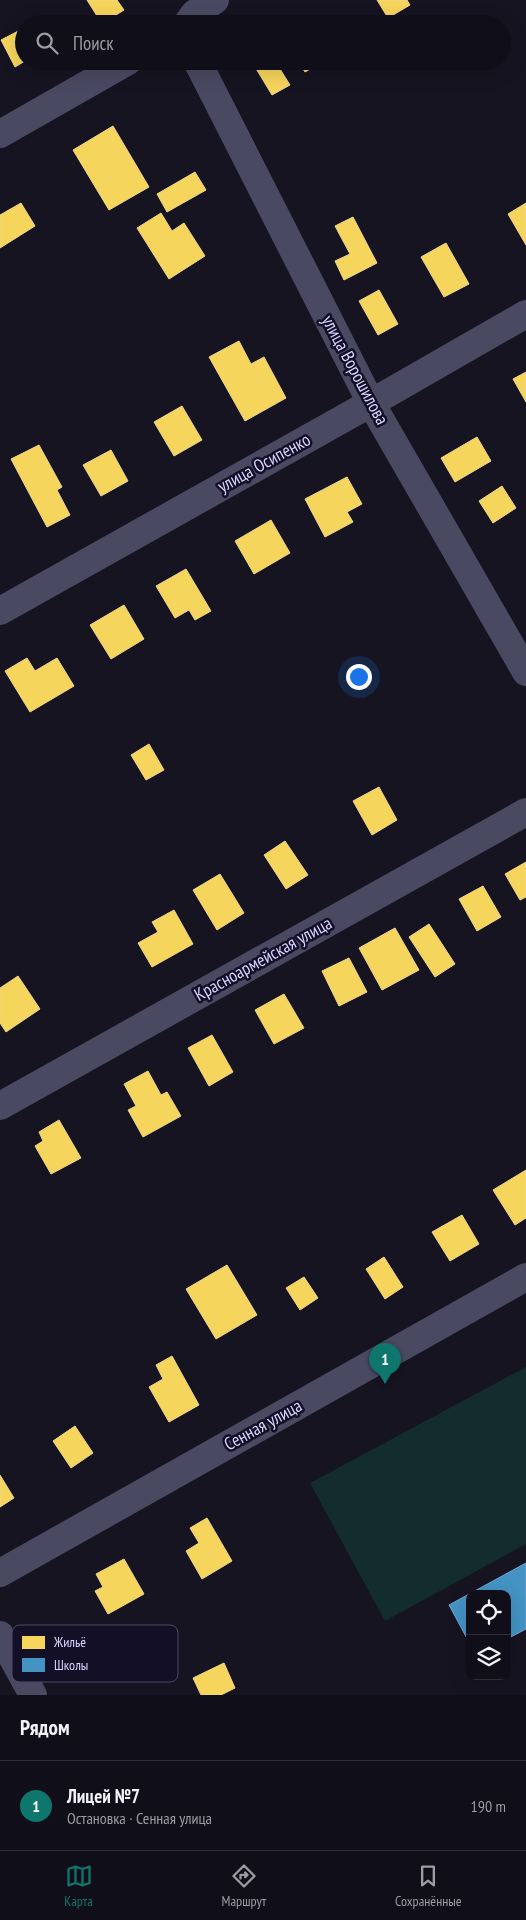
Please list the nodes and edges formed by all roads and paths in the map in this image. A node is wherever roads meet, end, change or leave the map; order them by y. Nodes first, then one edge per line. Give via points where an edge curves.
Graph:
1 (112, 70) edge
2 (202, 70) edge
3 (0, 134) edge
4 (526, 314) edge
5 (371, 403) junction
6 (0, 611) edge
7 (526, 672) edge
8 (526, 812) edge
9 (0, 1106) edge
10 (526, 1277) edge
11 (0, 1572) edge
12 (0, 1635) edge
13 (12, 1657) edge
14 (26, 1682) edge
15 (33, 1695) edge

1 - 3 street
2 - 5 street, улица Ворошилова
4 - 5 street, улица Осипенко
5 - 6 street, улица Осипенко
5 - 7 street, улица Ворошилова
8 - 9 street, Красноармейская улица
10 - 11 street, Сенная улица
12 - 13 street
14 - 15 street

